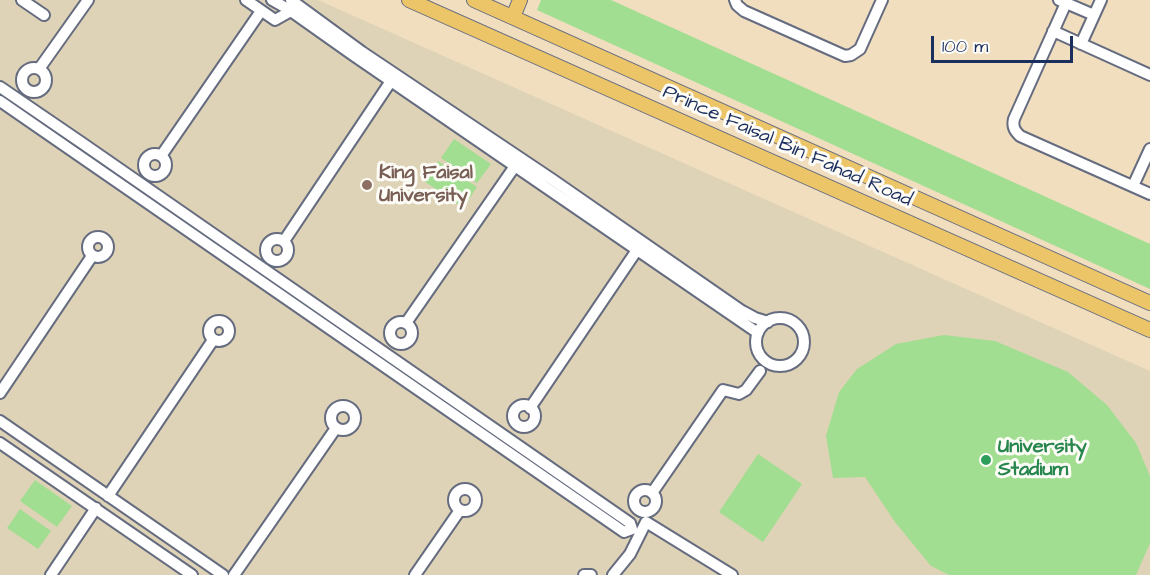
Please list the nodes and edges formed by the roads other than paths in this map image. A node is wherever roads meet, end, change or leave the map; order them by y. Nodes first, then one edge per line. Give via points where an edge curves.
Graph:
1 (22, 0) edge
2 (88, 0) edge
3 (246, 0) edge
4 (272, 0) edge
5 (409, 0) edge
6 (474, 0) edge
7 (520, 0) edge
8 (735, 0) edge
9 (882, 0) edge
10 (1101, 0) edge
11 (1062, 2) edge
12 (291, 6) edge
13 (261, 11) junction
14 (44, 15) dead end
15 (1094, 15) junction
16 (513, 17) junction
17 (1053, 31) junction
18 (1081, 44) junction
19 (39, 69) dead end
20 (1150, 75) edge
21 (391, 81) junction
22 (0, 87) edge
23 (0, 101) edge
24 (1150, 149) edge
25 (161, 156) dead end
26 (515, 166) junction
27 (1133, 186) junction
28 (1150, 194) edge
29 (284, 241) dead end
30 (637, 250) junction
31 (92, 256) dead end
32 (1150, 303) edge
33 (768, 322) junction
34 (406, 323) dead end
35 (1150, 330) edge
36 (758, 333) junction
37 (213, 340) dead end
38 (763, 359) junction
39 (773, 365) junction
40 (760, 371) junction
41 (0, 393) edge
42 (530, 408) dead end
43 (0, 421) edge
44 (336, 428) dead end
45 (0, 442) edge
46 (652, 493) junction
47 (108, 496) junction
48 (96, 508) junction
49 (460, 510) dead end
50 (643, 512) junction
51 (629, 528) junction
52 (51, 575) edge
53 (192, 575) edge
54 (223, 575) edge
55 (234, 575) edge
56 (415, 575) edge
57 (584, 575) edge
58 (591, 575) edge
59 (613, 575) edge
60 (732, 575) edge

1 - 14 street
2 - 19 street
3 - 13 street
4 - 12 street
5 - 35 main road, Prince Faisal Bin Fahad Road
6 - 16 main road, Prince Faisal Bin Fahad Road
7 - 16 main road
8 - 9 street via 744,11 845,56 860,48
10 - 15 street
11 - 15 street
11 - 17 street
12 - 13 street via 275,20
12 - 21 street
12 - 33 street via 742,311
13 - 25 street
15 - 18 street
16 - 32 main road, Prince Faisal Bin Fahad Road
17 - 18 street
17 - 27 street via 1014,119 1015,131
18 - 20 street
21 - 26 street
21 - 29 street
22 - 51 street
23 - 51 street
24 - 27 street
26 - 30 street
26 - 34 street
27 - 28 street
30 - 36 street
30 - 42 street
31 - 41 street
33 - 36 street
33 - 39 street via 790,321 803,338 796,360
36 - 38 street via 757,349
37 - 47 street
38 - 39 street
38 - 40 street
39 - 40 street
40 - 46 street via 739,394 723,390
43 - 47 street
44 - 55 street
45 - 48 street
46 - 50 street via 654,506
46 - 50 street via 641,491 634,499 637,509
47 - 54 street
48 - 52 street
48 - 53 street
49 - 56 street
50 - 51 street
57 - 58 street
59 - 60 street via 630,554 646,522

